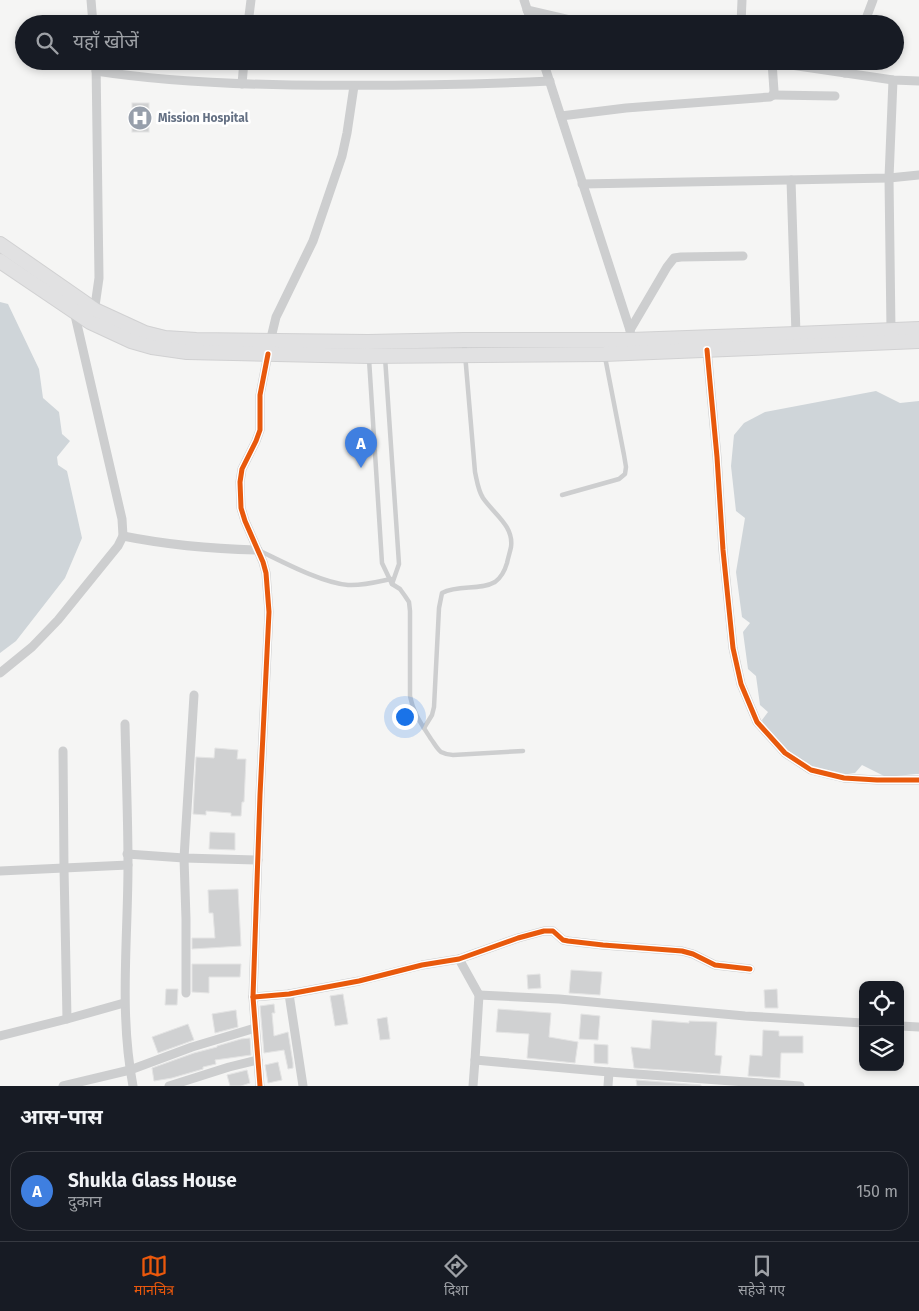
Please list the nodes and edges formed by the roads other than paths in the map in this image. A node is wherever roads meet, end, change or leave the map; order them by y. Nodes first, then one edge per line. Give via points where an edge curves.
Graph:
1 (91, 0) edge
2 (251, 0) edge
3 (524, 0) edge
4 (742, 0) edge
5 (873, 0) edge
6 (527, 10) junction
7 (92, 15) edge
8 (249, 15) edge
9 (529, 15) edge
10 (548, 15) edge
11 (741, 15) edge
12 (867, 15) edge
13 (243, 70) edge
14 (546, 70) edge
15 (770, 70) edge
16 (824, 70) edge
17 (846, 70) edge
18 (96, 71) joint
19 (845, 73) junction
20 (894, 80) junction
21 (550, 81) junction
22 (919, 81) edge
23 (242, 84) junction
24 (354, 86) junction
25 (773, 95) junction
26 (835, 96) dead end
27 (561, 116) junction
28 (919, 175) edge
29 (889, 178) junction
30 (791, 180) junction
31 (582, 184) junction
32 (0, 244) edge
33 (743, 256) dead end
34 (0, 261) edge
35 (75, 305) junction
36 (92, 316) junction
37 (919, 329) edge
38 (891, 330) junction
39 (796, 334) junction
40 (464, 340) junction
41 (919, 340) edge
42 (631, 341) junction
43 (269, 348) junction
44 (368, 349) junction
45 (385, 349) junction
46 (707, 350) junction
47 (604, 354) junction
48 (465, 355) junction
49 (562, 495) dead end
50 (123, 536) junction
51 (258, 550) junction
52 (392, 580) junction
53 (0, 673) edge
54 (194, 695) dead end
55 (125, 724) dead end
56 (424, 728) junction
57 (62, 750) dead end
58 (522, 751) dead end
59 (919, 780) edge
60 (127, 854) junction
61 (184, 858) junction
62 (258, 860) junction
63 (128, 865) junction
64 (64, 868) junction
65 (0, 871) edge
66 (459, 959) junction
67 (750, 969) dead end
68 (186, 993) dead end
69 (289, 994) junction
70 (479, 995) junction
71 (252, 997) junction
72 (124, 1003) junction
73 (67, 1019) junction
74 (859, 1023) edge
75 (904, 1026) edge
76 (919, 1027) edge
77 (255, 1028) junction
78 (0, 1036) edge
79 (258, 1060) junction
80 (476, 1060) junction
81 (130, 1070) junction
82 (609, 1072) junction
83 (63, 1086) edge
84 (133, 1086) edge
85 (169, 1086) edge
86 (260, 1086) edge
87 (303, 1086) edge
88 (473, 1086) edge
89 (608, 1086) edge
90 (800, 1086) edge

1 - 7 street
2 - 8 street
3 - 6 street
4 - 11 street
5 - 12 street
6 - 9 street
6 - 10 street
13 - 23 street
14 - 21 street
15 - 25 street via 775,87
16 - 19 street
17 - 19 street
18 - 23 street
18 - 36 street via 99,278
19 - 20 street
20 - 22 street
20 - 29 street
21 - 24 street
21 - 27 street
23 - 24 street
24 - 43 street via 342,156 317,231 276,317
25 - 26 street
25 - 27 street
27 - 31 street
28 - 29 street
29 - 30 street
29 - 38 street
30 - 31 street
30 - 39 street
31 - 42 street
32 - 35 main road
33 - 42 street via 674,258 666,267
34 - 35 main road
35 - 36 main road
35 - 50 street
36 - 43 main road via 131,341 152,347 187,352
37 - 38 main road
38 - 39 main road
39 - 42 main road
40 - 42 main road
40 - 45 main road
40 - 48 lane
41 - 46 main road
42 - 46 main road
42 - 47 main road
43 - 44 main road
43 - 51 street via 260,395 260,430 242,469 240,482 241,508
44 - 45 main road
44 - 52 lane via 382,563
45 - 48 main road
45 - 52 lane via 399,564
46 - 59 street via 733,648 740,684 757,722 784,753 811,770 844,778
47 - 48 main road
47 - 49 lane via 625,474 618,479
48 - 56 lane via 475,472 484,498 505,524 511,546 500,579 485,586 457,588 442,593 434,707
50 - 51 street via 154,542
50 - 53 street via 58,620
51 - 52 lane via 331,582 349,585
51 - 62 street via 266,573 269,612
52 - 56 lane via 409,602 410,696
54 - 61 street
55 - 60 street
56 - 58 lane via 436,747 446,754
57 - 64 street
60 - 61 street
60 - 63 street
61 - 62 street
61 - 68 street
62 - 71 street
63 - 64 street
63 - 72 street
64 - 65 street
64 - 73 street
66 - 67 street via 530,935 553,931 568,941 682,951 715,965
66 - 69 street
66 - 70 street
69 - 71 street
69 - 87 street
70 - 74 street
70 - 80 street
71 - 77 street
72 - 73 street
72 - 81 street
73 - 78 street
75 - 76 street
77 - 79 street
77 - 81 street
79 - 85 street
79 - 86 street
80 - 82 street
80 - 88 street
81 - 83 street
81 - 84 street
82 - 89 street
82 - 90 street

